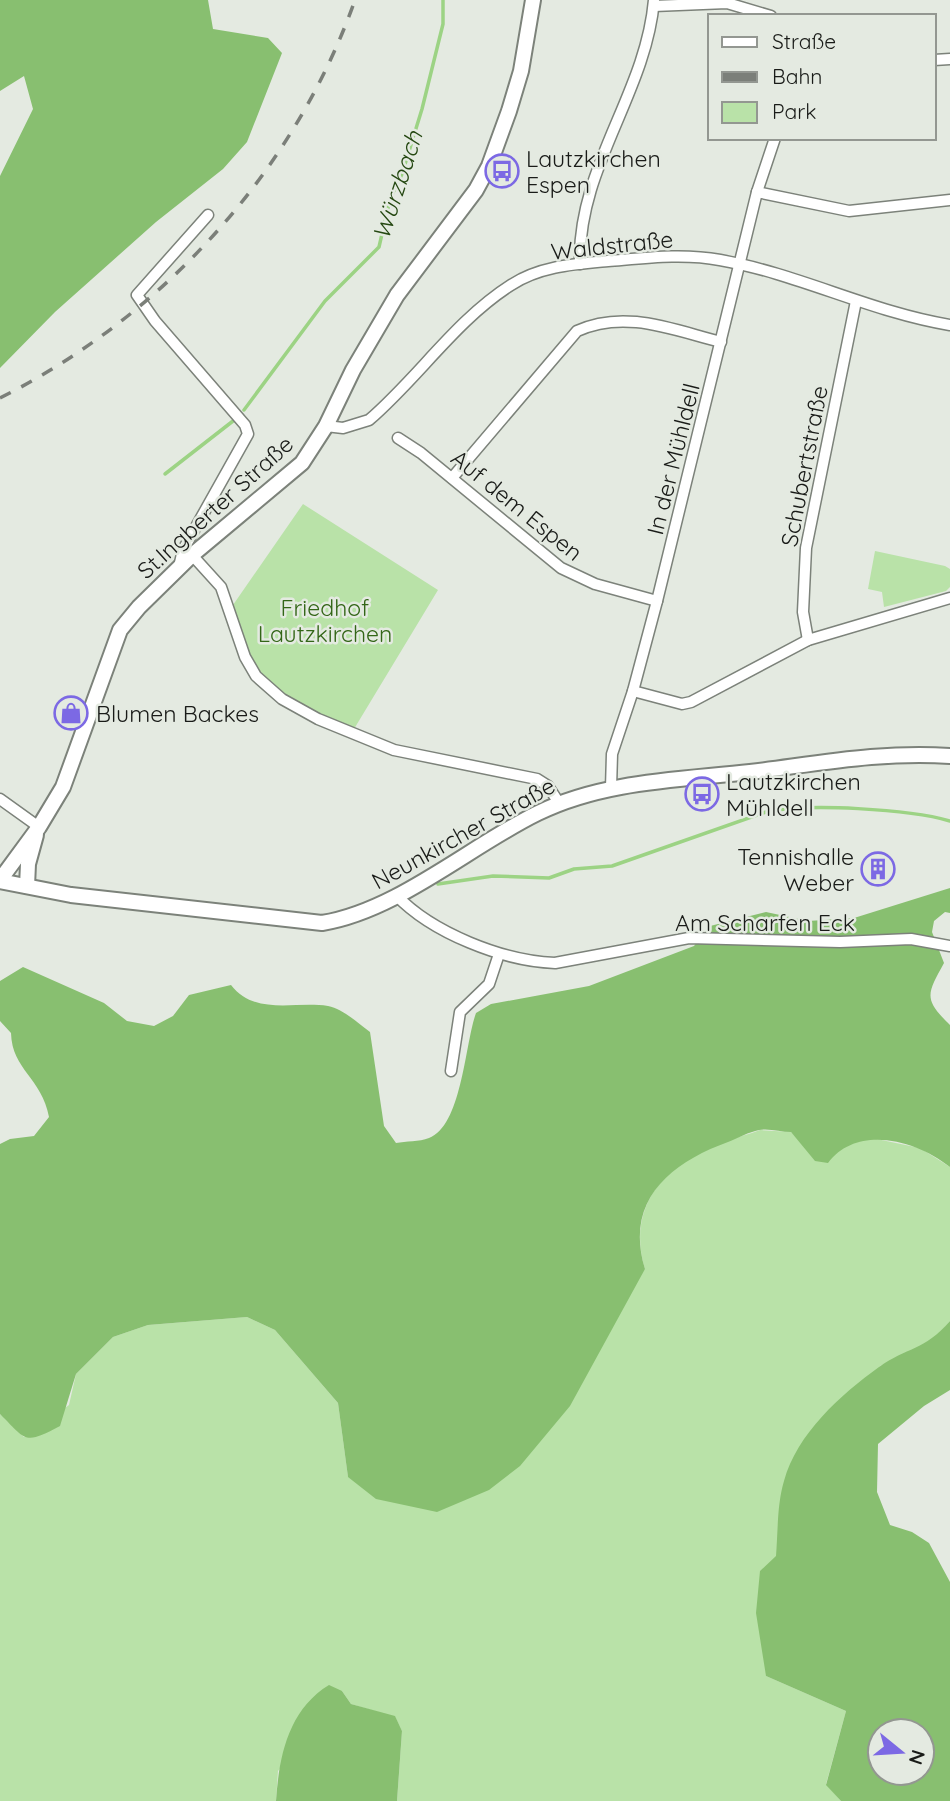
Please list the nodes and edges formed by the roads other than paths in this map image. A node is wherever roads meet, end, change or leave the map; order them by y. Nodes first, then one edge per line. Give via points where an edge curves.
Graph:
1 (533, 0) edge
2 (654, 3) edge
3 (764, 14) edge
4 (774, 140) edge
5 (757, 192) junction
6 (950, 200) edge
7 (208, 215) dead end
8 (580, 264) junction
9 (740, 264) junction
10 (856, 301) junction
11 (950, 325) edge
12 (721, 342) junction
13 (326, 426) junction
14 (398, 438) dead end
15 (452, 478) junction
16 (192, 555) junction
17 (179, 567) junction
18 (950, 598) edge
19 (657, 601) junction
20 (808, 640) junction
21 (633, 691) junction
22 (950, 756) edge
23 (611, 788) junction
24 (0, 799) edge
25 (559, 803) junction
26 (39, 827) junction
27 (0, 881) edge
28 (27, 886) junction
29 (396, 895) junction
30 (950, 946) edge
31 (499, 954) junction
32 (451, 1071) dead end

1 - 13 main road, St.Ingberter Straße via 521,71 489,166 457,219 373,332
2 - 3 street via 727,3
2 - 8 street via 644,57 590,186
4 - 5 street, In der Mühldell
5 - 6 street via 849,211
5 - 9 street, In der Mühldell
7 - 17 street via 138,295 248,434 183,550
8 - 9 street, Waldstraße via 677,256
8 - 13 street, Waldstraße via 536,273 513,284 463,325 369,421 343,428
9 - 10 street, Waldstraße
9 - 12 street, In der Mühldell
10 - 11 street, Waldstraße
10 - 20 street, Schubertstraße via 806,548 803,612
12 - 15 street via 627,320 578,331
12 - 19 street, In der Mühldell
13 - 16 main road, St.Ingberter Straße via 302,463
14 - 15 street, Auf dem Espen
15 - 19 street, Auf dem Espen via 561,568 594,584
16 - 17 main road, St.Ingberter Straße
16 - 25 street via 221,587 256,676 282,699 394,750 537,779
17 - 26 main road, St.Ingberter Straße via 120,630 72,766
18 - 20 street
19 - 21 street, In der Mühldell
20 - 21 street via 691,702 682,704
21 - 23 street, In der Mühldell via 612,754
22 - 23 main road, Neunkircher Straße via 873,757
23 - 25 main road, Neunkircher Straße
24 - 26 street
25 - 29 main road, Neunkircher Straße
26 - 27 main road, St.Ingberter Straße
26 - 28 main road, St.Ingberter Straße
27 - 28 main road, Neunkircher Straße
28 - 29 main road, Neunkircher Straße via 323,923 355,915
29 - 31 street, Am Scharfen Eck via 414,912
30 - 31 street, Am Scharfen Eck via 911,939 690,938 555,962
31 - 32 street via 489,984 460,1012

